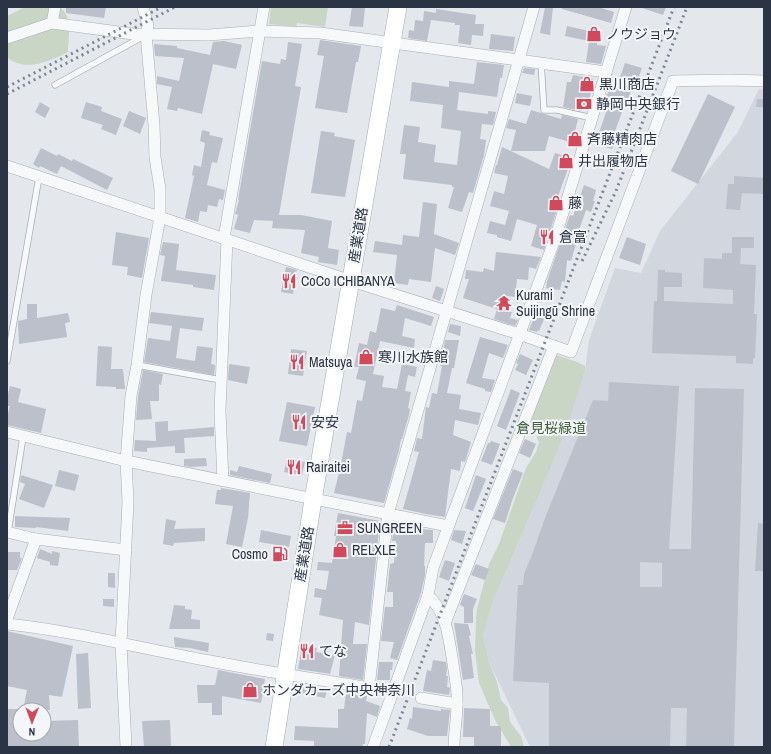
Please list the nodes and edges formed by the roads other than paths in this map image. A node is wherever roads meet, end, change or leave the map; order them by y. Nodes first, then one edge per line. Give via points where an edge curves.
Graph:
1 (55, 7) edge
2 (143, 7) edge
3 (264, 7) edge
4 (398, 7) edge
5 (534, 7) edge
6 (626, 7) edge
7 (52, 23) junction
8 (260, 31) junction
9 (146, 34) junction
10 (7, 38) edge
11 (391, 43) junction
12 (519, 59) junction
13 (541, 62) junction
14 (606, 72) junction
15 (764, 81) edge
16 (55, 85) dead end
17 (592, 118) junction
18 (7, 166) edge
19 (39, 178) junction
20 (160, 217) junction
21 (226, 238) junction
22 (351, 281) junction
23 (446, 312) junction
24 (519, 334) junction
25 (554, 346) junction
26 (7, 361) edge
27 (137, 365) junction
28 (221, 380) junction
29 (7, 432) edge
30 (23, 437) junction
31 (126, 461) junction
32 (223, 481) junction
33 (313, 500) junction
34 (388, 514) junction
35 (448, 526) junction
36 (8, 532) edge
37 (36, 539) junction
38 (126, 550) junction
39 (428, 595) junction
40 (7, 618) edge
41 (445, 622) junction
42 (7, 624) edge
43 (121, 643) junction
44 (285, 673) junction
45 (369, 688) junction
46 (392, 692) junction
47 (421, 698) dead end
48 (458, 704) junction
49 (126, 747) edge
50 (274, 747) edge
51 (373, 747) edge
52 (454, 747) edge

1 - 7 street
2 - 9 street via 148,26
3 - 8 street
4 - 11 main road, 産業道路
5 - 12 street
6 - 14 street
7 - 9 street via 116,33
7 - 10 street
8 - 9 street via 209,35
8 - 11 street via 320,33
8 - 21 street
9 - 16 lane
9 - 20 street via 155,157 160,189
11 - 12 street
11 - 22 main road, 産業道路
12 - 13 street
12 - 23 street
13 - 14 street
13 - 17 lane via 544,110 557,110
14 - 17 street
15 - 25 street via 673,81 571,352
17 - 24 street via 555,239
18 - 19 street
19 - 20 street
19 - 26 lane
20 - 21 street
20 - 27 street
21 - 22 street
21 - 28 street
22 - 23 street
22 - 33 main road, 産業道路
23 - 24 street
23 - 34 street
24 - 25 street
24 - 35 street
25 - 41 street
27 - 28 lane
27 - 31 street via 131,396
28 - 32 street
29 - 30 street
30 - 31 street
30 - 36 lane
31 - 32 street
31 - 38 street
32 - 33 street
33 - 34 street
33 - 44 main road, 産業道路
34 - 35 street
34 - 45 street
35 - 39 street via 433,568
36 - 37 street
37 - 38 street
37 - 40 street
38 - 43 street
39 - 41 street via 435,602
39 - 46 street
41 - 48 street
42 - 43 street
43 - 44 street
43 - 49 street
44 - 45 street
44 - 50 main road, 産業道路
45 - 46 street
46 - 51 street
47 - 48 street
48 - 52 street

